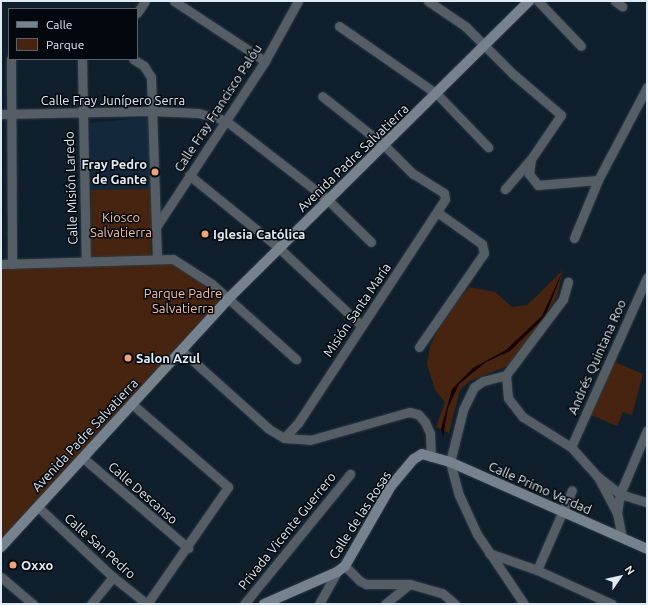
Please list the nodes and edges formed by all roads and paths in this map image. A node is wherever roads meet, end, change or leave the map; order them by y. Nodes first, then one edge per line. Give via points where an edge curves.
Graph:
1 (145, 1) edge
2 (174, 1) edge
3 (298, 1) edge
4 (428, 1) edge
5 (529, 1) edge
6 (538, 1) edge
7 (138, 12) edge
8 (339, 26) dead end
9 (485, 44) junction
10 (581, 46) dead end
11 (11, 60) edge
12 (82, 60) edge
13 (135, 60) edge
14 (265, 61) junction
15 (647, 87) edge
16 (437, 94) junction
17 (322, 96) dead end
18 (151, 111) junction
19 (82, 113) junction
20 (6, 114) edge
21 (225, 120) junction
22 (385, 146) junction
23 (488, 147) dead end
24 (531, 159) junction
25 (189, 176) junction
26 (598, 180) junction
27 (505, 189) dead end
28 (328, 200) junction
29 (437, 212) junction
30 (156, 227) junction
31 (574, 238) dead end
32 (371, 242) dead end
33 (279, 248) junction
34 (157, 259) junction
35 (86, 261) junction
36 (1, 264) edge
37 (12, 264) junction
38 (647, 277) edge
39 (568, 282) dead end
40 (228, 299) junction
41 (361, 325) junction
42 (419, 347) dead end
43 (181, 350) junction
44 (296, 359) dead end
45 (506, 375) junction
46 (132, 404) junction
47 (647, 430) edge
48 (284, 438) junction
49 (571, 447) junction
50 (426, 456) junction
51 (82, 457) junction
52 (450, 462) junction
53 (350, 474) dead end
54 (597, 476) junction
55 (572, 490) dead end
56 (620, 494) junction
57 (647, 502) edge
58 (37, 506) junction
59 (561, 510) junction
60 (617, 513) junction
61 (622, 538) junction
62 (1, 547) edge
63 (188, 548) junction
64 (647, 549) edge
65 (488, 553) junction
66 (341, 569) junction
67 (537, 570) junction
68 (1, 577) edge
69 (113, 577) junction
70 (410, 584) junction
71 (32, 604) edge
72 (91, 604) edge
73 (147, 604) edge
74 (244, 604) edge
75 (264, 604) edge
76 (319, 604) edge
77 (385, 604) edge
78 (454, 604) edge
79 (524, 604) edge
80 (612, 604) edge

1 - 7 street
2 - 14 street
3 - 14 street, Calle Fray Francisco Palóu
4 - 9 street via 465,26
5 - 9 main road, Avenida Padre Salvatierra
6 - 10 street
8 - 16 street
9 - 16 main road, Avenida Padre Salvatierra
9 - 24 street via 512,74 561,115
11 - 20 street
12 - 19 street, Calle Misión Laredo
13 - 18 street via 144,66 151,77
14 - 21 street, Calle Fray Francisco Palóu
15 - 26 street
16 - 22 main road, Avenida Padre Salvatierra
16 - 23 street
17 - 22 street
18 - 19 street, Calle Fray Junípero Serra
18 - 21 street, Calle Fray Junípero Serra via 198,113
18 - 30 street
19 - 20 street, Calle Fray Junípero Serra
19 - 35 street, Calle Misión Laredo
20 - 37 street
21 - 25 street, Calle Fray Francisco Palóu
21 - 28 street
22 - 28 main road, Avenida Padre Salvatierra
22 - 29 street, Misión Santa María via 413,174 444,192 445,199
24 - 26 street via 529,174 538,185
24 - 27 street
25 - 30 street, Calle Fray Francisco Palóu
25 - 33 street
26 - 31 street
28 - 32 street
28 - 33 main road, Avenida Padre Salvatierra
29 - 41 street, Misión Santa María
29 - 42 street via 482,244 484,253
30 - 34 street
33 - 40 main road, Avenida Padre Salvatierra
33 - 41 street
34 - 35 street
34 - 40 street via 173,259 212,284
35 - 37 street
36 - 37 street
38 - 49 street, Andrés Quintana Roo
39 - 45 street via 563,299
40 - 43 main road, Avenida Padre Salvatierra
40 - 44 street
41 - 48 street, Misión Santa María via 298,424
43 - 46 main road, Avenida Padre Salvatierra
43 - 48 street via 269,429
45 - 49 street via 506,390 512,404 523,417
45 - 52 street via 483,381 474,388 463,410
46 - 51 main road, Avenida Padre Salvatierra
46 - 63 street via 226,484 228,490
47 - 56 street
48 - 50 street via 310,440 409,412 418,414 430,432
49 - 54 street
50 - 52 main road, Calle Primo Verdad
50 - 66 main road, Calle de las Rosas via 414,459 391,486
51 - 58 main road, Avenida Padre Salvatierra
51 - 63 street, Calle Descanso
52 - 59 main road, Calle Primo Verdad
52 - 65 street via 459,496
53 - 74 street, Privada Vicente Guerrero
54 - 56 street
54 - 60 street
55 - 59 street
56 - 57 street
56 - 60 street
58 - 62 main road, Avenida Padre Salvatierra
58 - 69 street, Calle San Pedro
59 - 61 main road, Calle Primo Verdad
59 - 67 street
60 - 61 street
61 - 64 main road, Calle Primo Verdad
63 - 73 street
65 - 67 street
65 - 79 street
66 - 70 street via 366,584
66 - 75 main road
66 - 76 street
67 - 80 street
68 - 71 street
69 - 72 street
69 - 73 street, Calle San Pedro
70 - 77 street
70 - 78 street via 442,593

